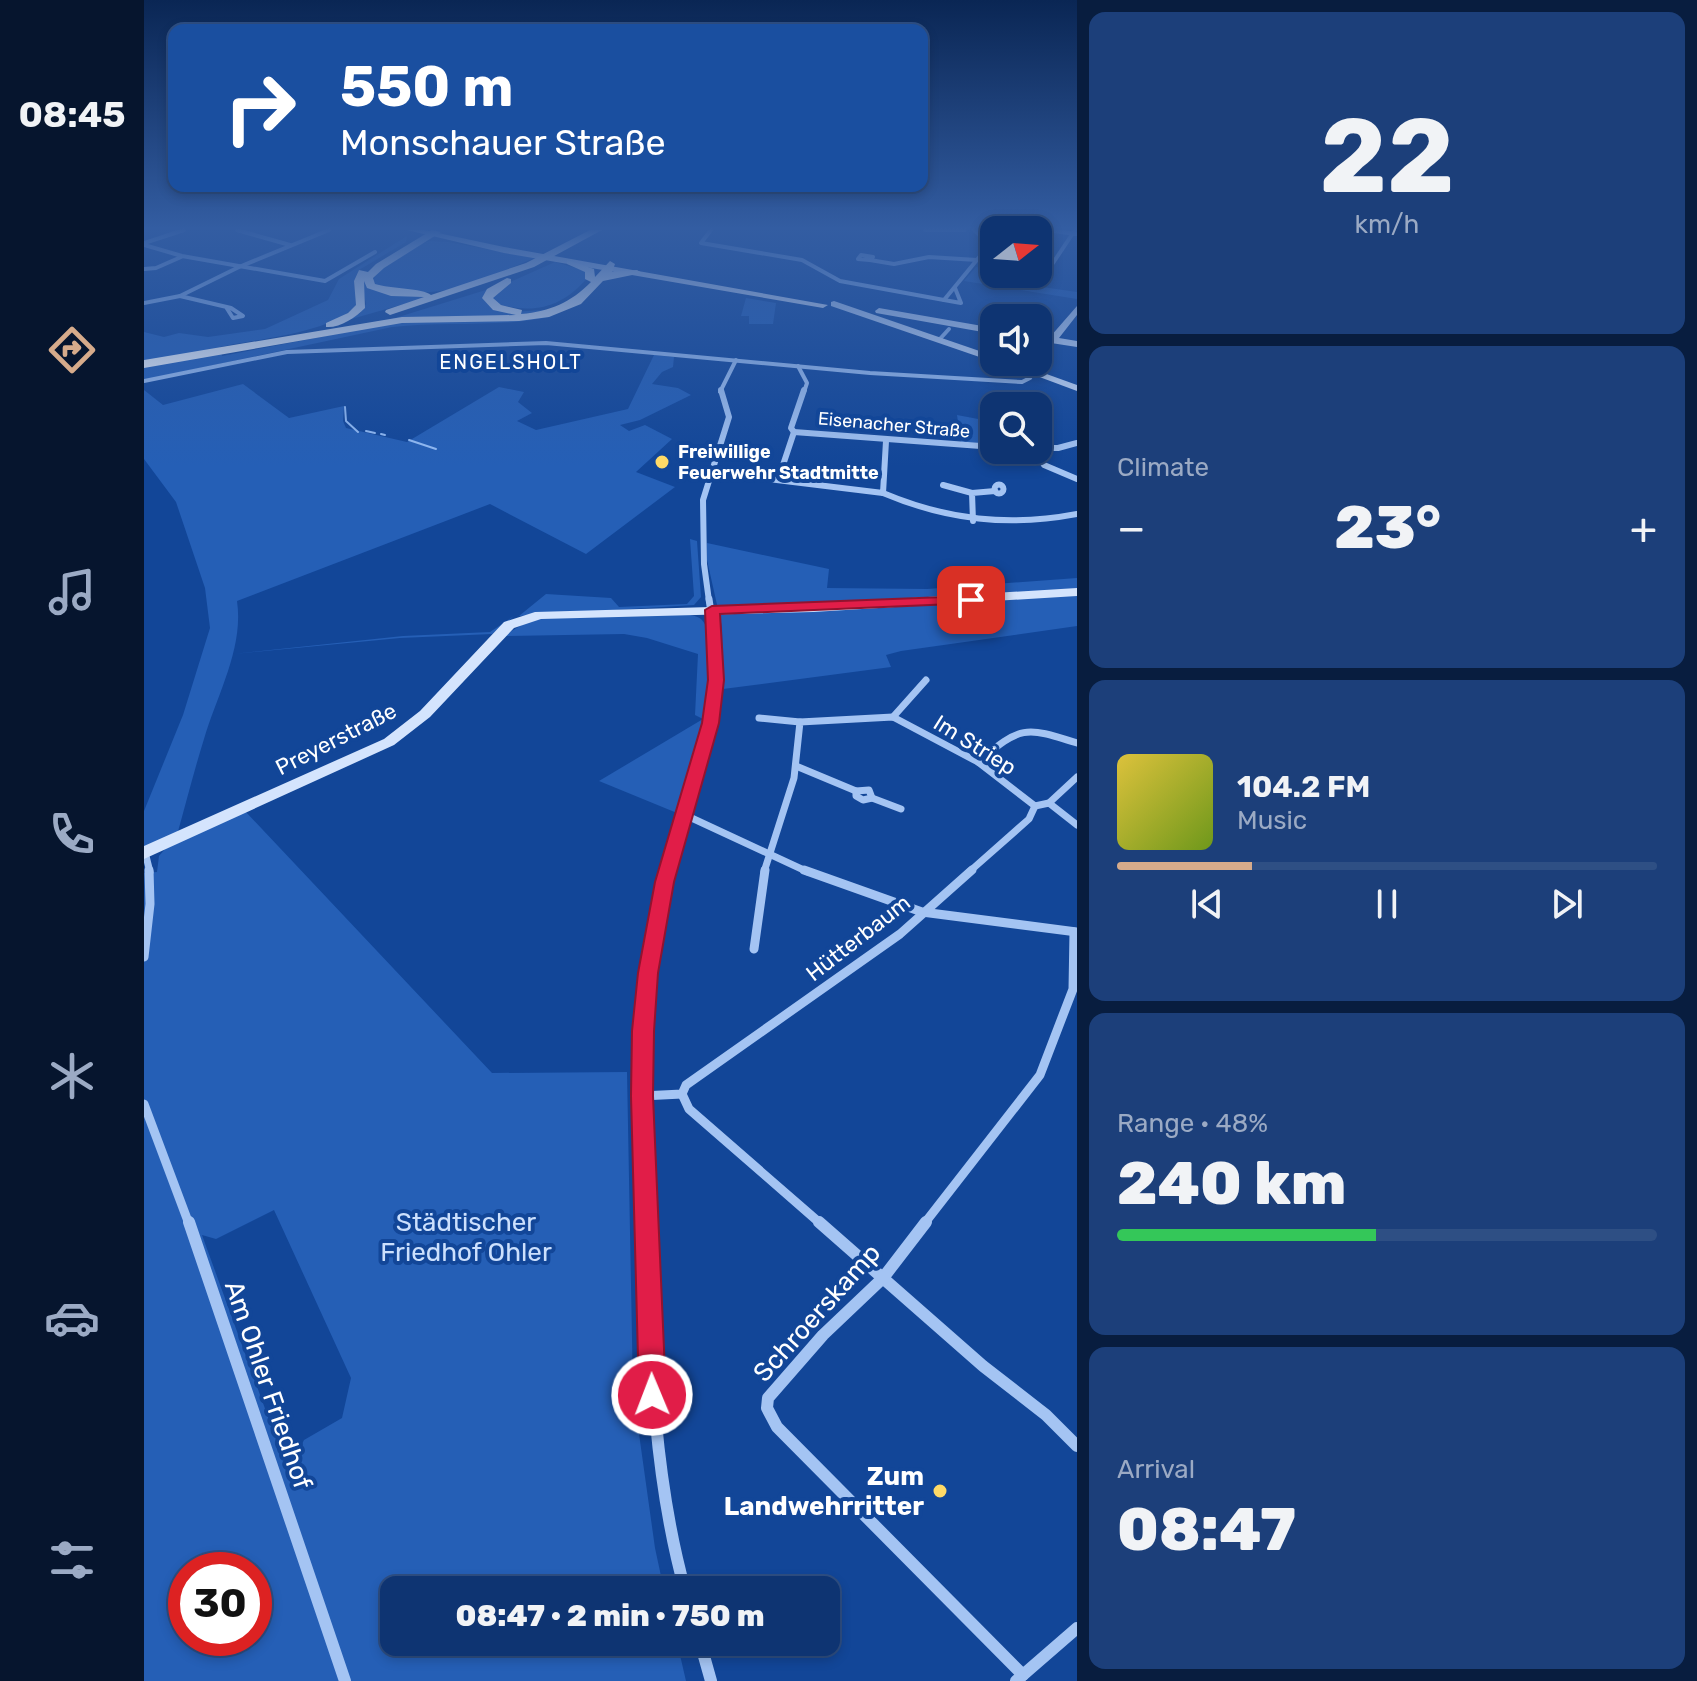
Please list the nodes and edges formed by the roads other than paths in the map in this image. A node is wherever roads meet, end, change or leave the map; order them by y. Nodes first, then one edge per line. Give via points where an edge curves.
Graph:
1 (358, 308) edge
2 (405, 308) edge
3 (417, 308) edge
4 (499, 308) edge
5 (550, 308) edge
6 (562, 308) edge
7 (839, 308) edge
8 (848, 308) edge
9 (861, 308) edge
10 (852, 309) junction
11 (1077, 309) edge
12 (865, 314) junction
13 (969, 326) junction
14 (980, 328) edge
15 (949, 329) dead end
16 (324, 333) junction
17 (301, 334) junction
18 (939, 340) junction
19 (1053, 340) joint
20 (1077, 344) edge
21 (980, 354) edge
22 (736, 360) junction
23 (144, 362) edge
24 (798, 366) junction
25 (1031, 376) edge
26 (1044, 376) edge
27 (144, 381) edge
28 (1077, 388) edge
29 (794, 432) junction
30 (886, 441) junction
31 (1077, 443) edge
32 (980, 446) edge
33 (1052, 448) edge
34 (1044, 464) edge
35 (710, 472) junction
36 (1077, 479) edge
37 (778, 480) junction
38 (943, 485) dead end
39 (995, 491) dead end
40 (883, 493) junction
41 (972, 493) junction
42 (1077, 514) edge
43 (973, 521) junction
44 (1077, 592) edge
45 (712, 610) junction
46 (926, 680) dead end
47 (893, 717) junction
48 (759, 718) dead end
49 (800, 722) junction
50 (1077, 743) edge
51 (978, 762) junction
52 (796, 766) junction
53 (1077, 777) edge
54 (1049, 803) junction
55 (1035, 806) junction
56 (901, 809) dead end
57 (683, 814) junction
58 (1077, 825) edge
59 (145, 852) edge
60 (770, 854) junction
61 (922, 912) junction
62 (1076, 932) edge
63 (754, 949) dead end
64 (144, 957) edge
65 (682, 1094) junction
66 (642, 1096) junction
67 (144, 1104) edge
68 (883, 1278) junction
69 (1077, 1446) edge
70 (681, 1576) edge
71 (1077, 1628) edge
72 (704, 1656) edge
73 (1020, 1678) edge
74 (345, 1681) edge
75 (711, 1681) edge

1 - 17 highway
2 - 17 highway
3 - 16 highway
4 - 5 highway
6 - 16 highway via 539,316 412,319
7 - 12 main road
8 - 10 main road
9 - 13 main road
10 - 12 main road
10 - 13 main road
11 - 19 main road
12 - 18 main road
13 - 14 main road
15 - 18 street
16 - 23 highway
17 - 23 highway
18 - 21 main road
19 - 20 main road
22 - 24 street
22 - 27 street via 567,343 359,347 268,354
22 - 35 street via 720,392 729,417
24 - 25 street via 1015,383
24 - 29 street via 807,383
26 - 28 main road
29 - 30 street, Eisenacher Straße
29 - 37 street, Eisenacher Straße
30 - 32 street, Eisenacher Straße
30 - 40 street
31 - 33 street
34 - 36 street
35 - 37 street
35 - 45 street via 702,522
37 - 40 street
38 - 41 street
39 - 41 street
40 - 43 street
41 - 43 street
42 - 43 street via 1034,522
44 - 45 main road
45 - 57 street via 716,680 710,723
45 - 59 main road, Preyerstraße via 518,620 413,726 389,742
46 - 47 street, Im Striep
47 - 49 street
47 - 51 street, Im Striep
48 - 49 street
49 - 52 street
50 - 51 street via 1020,729
51 - 55 street, Im Striep
52 - 56 street via 856,791 863,800 872,798
52 - 60 street
53 - 54 street
54 - 55 street
54 - 58 street
55 - 61 street, Hütterbaum via 1029,819
57 - 60 street
57 - 66 street via 648,973
59 - 64 street via 151,890
60 - 61 street
60 - 63 street
61 - 62 street
61 - 65 street, Hütterbaum via 900,934 686,1085
62 - 68 street, Schroerskamp via 1073,989 1040,1075
65 - 66 street
65 - 68 street via 689,1109
66 - 70 street via 652,1395
67 - 74 street, Am Ohler Friedhof via 207,1271
68 - 69 street
68 - 73 street, Schroerskamp via 823,1335 768,1398 767,1408 777,1427
71 - 73 street
72 - 75 street

